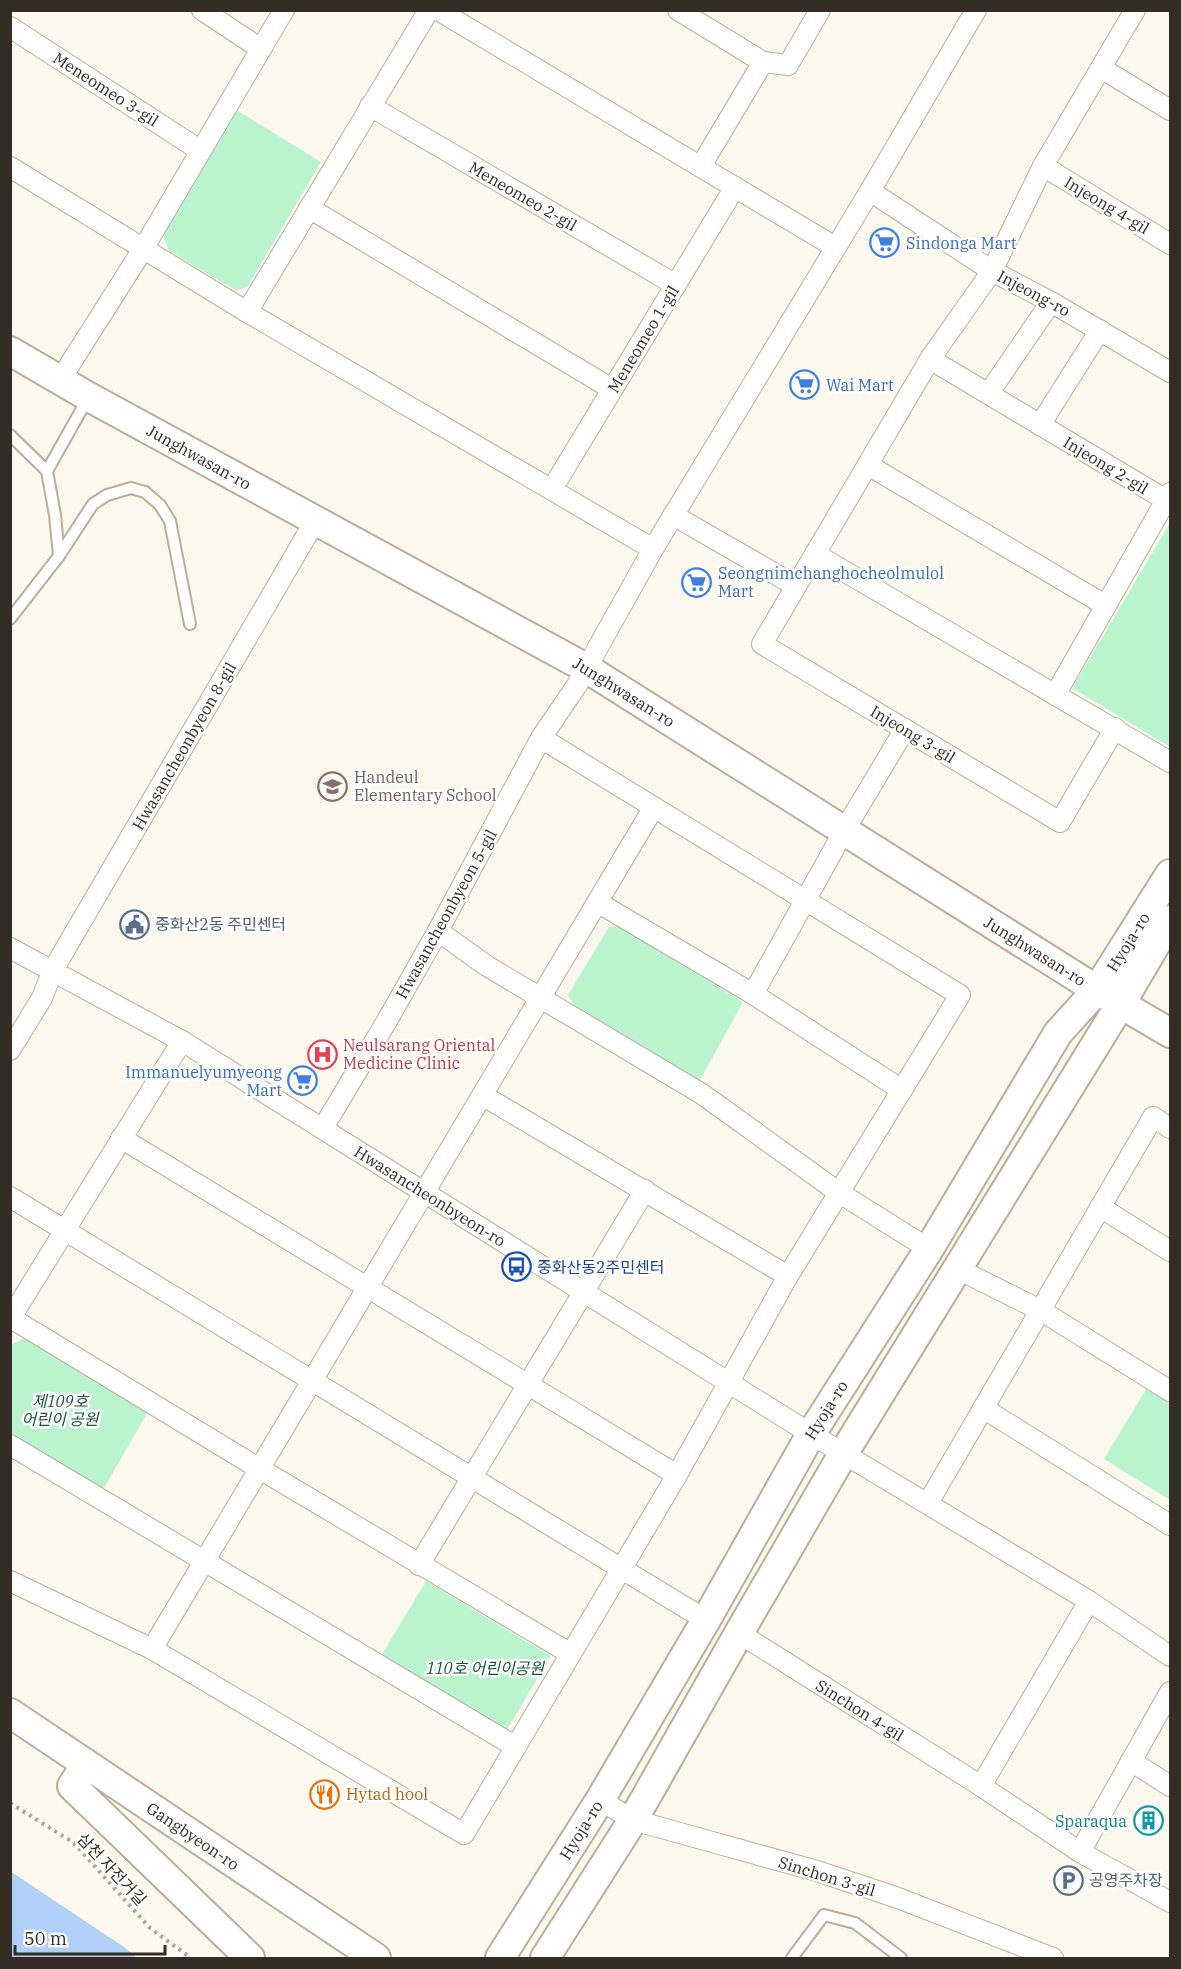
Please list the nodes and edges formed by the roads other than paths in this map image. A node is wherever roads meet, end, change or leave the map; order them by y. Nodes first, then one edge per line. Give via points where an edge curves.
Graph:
1 (202, 10) edge
2 (284, 10) edge
3 (429, 10) edge
4 (438, 10) edge
5 (678, 10) edge
6 (820, 10) edge
7 (976, 10) edge
8 (1135, 10) edge
9 (10, 27) edge
10 (261, 49) junction
11 (763, 62) junction
12 (1101, 68) junction
13 (370, 106) junction
14 (1170, 110) edge
15 (201, 151) junction
16 (701, 166) junction
17 (1043, 166) junction
18 (10, 167) edge
19 (735, 187) junction
20 (870, 191) junction
21 (309, 208) junction
22 (1170, 244) edge
23 (835, 247) junction
24 (143, 249) junction
25 (992, 271) junction
26 (676, 285) junction
27 (1051, 302) junction
28 (247, 312) junction
29 (1100, 330) junction
30 (10, 351) edge
31 (930, 359) junction
32 (1170, 372) edge
33 (60, 380) junction
34 (612, 390) junction
35 (988, 394) junction
36 (89, 397) junction
37 (1043, 427) junction
38 (10, 435) edge
39 (868, 465) junction
40 (47, 471) junction
41 (552, 489) junction
42 (1168, 497) edge
43 (673, 516) junction
44 (315, 520) junction
45 (653, 549) junction
46 (815, 554) junction
47 (59, 556) junction
48 (796, 586) junction
49 (1105, 606) junction
50 (10, 620) edge
51 (190, 624) dead end
52 (586, 668) junction
53 (1055, 695) junction
54 (1115, 728) junction
55 (905, 729) junction
56 (542, 738) junction
57 (1170, 762) edge
58 (654, 807) junction
59 (844, 831) junction
60 (1170, 874) edge
61 (806, 901) junction
62 (597, 902) junction
63 (1170, 920) edge
64 (438, 931) junction
65 (10, 948) edge
66 (53, 970) junction
67 (753, 994) junction
68 (541, 998) junction
69 (1108, 998) junction
70 (1170, 1033) edge
71 (182, 1041) junction
72 (10, 1050) edge
73 (902, 1090) junction
74 (482, 1095) junction
75 (322, 1128) junction
76 (1170, 1128) edge
77 (121, 1138) junction
78 (645, 1190) junction
79 (838, 1192) junction
80 (424, 1194) junction
81 (10, 1197) edge
82 (1100, 1207) junction
83 (65, 1230) junction
84 (929, 1249) junction
85 (1170, 1251) edge
86 (958, 1269) junction
87 (788, 1276) junction
88 (368, 1287) junction
89 (584, 1292) junction
90 (1040, 1310) junction
91 (11, 1319) edge
92 (312, 1381) junction
93 (728, 1381) junction
94 (528, 1384) junction
95 (1170, 1391) edge
96 (983, 1408) junction
97 (811, 1434) junction
98 (10, 1444) edge
99 (843, 1454) junction
100 (260, 1469) junction
101 (677, 1475) junction
102 (472, 1477) junction
103 (928, 1503) junction
104 (1170, 1525) edge
105 (205, 1560) junction
106 (420, 1564) junction
107 (621, 1569) junction
108 (10, 1581) edge
109 (1089, 1601) junction
110 (706, 1620) junction
111 (739, 1633) junction
112 (152, 1649) junction
113 (571, 1654) junction
114 (1170, 1656) edge
115 (1170, 1692) edge
116 (10, 1713) edge
117 (516, 1747) junction
118 (1131, 1761) junction
119 (86, 1764) junction
120 (981, 1786) junction
121 (1170, 1786) edge
122 (600, 1800) junction
123 (633, 1820) junction
124 (1080, 1852) junction
125 (1170, 1902) edge
126 (250, 1959) edge
127 (376, 1959) edge
128 (500, 1959) edge
129 (545, 1959) edge
130 (792, 1959) edge
131 (901, 1959) edge
132 (1053, 1959) edge

1 - 10 street
2 - 10 street
3 - 13 street
4 - 16 street
5 - 11 street
6 - 11 street via 788,65
7 - 20 street
8 - 12 street
9 - 15 street, Meneomeo 3-gil
10 - 15 street
11 - 16 street
12 - 14 street
12 - 17 street
13 - 21 street
13 - 26 street, Meneomeo 2-gil
15 - 24 street
16 - 19 street
17 - 22 street, Injeong 4-gil
17 - 25 street
18 - 24 street
19 - 23 street
19 - 26 street, Meneomeo 1-gil
20 - 23 street
20 - 25 street, Injeong-ro
21 - 28 street
21 - 34 street
23 - 43 street
24 - 28 street
24 - 33 street
25 - 27 street, Injeong-ro
25 - 31 street, Injeong 3-gil
26 - 34 street, Meneomeo 1-gil
27 - 29 street, Injeong-ro
27 - 35 street
28 - 41 street
29 - 32 street, Injeong-ro
29 - 37 street
30 - 33 street, Junghwasan-ro
31 - 35 street
31 - 39 street, Injeong 3-gil
33 - 36 street, Junghwasan-ro
34 - 41 street, Meneomeo 1-gil
35 - 37 street
36 - 40 lane
36 - 44 street, Junghwasan-ro
37 - 42 street, Injeong 2-gil
38 - 40 lane
39 - 46 street, Injeong 3-gil
39 - 49 street
40 - 47 lane
41 - 45 street
42 - 49 street, Injeong 2-gil
43 - 45 street
43 - 48 street
44 - 52 street, Junghwasan-ro
44 - 66 street, Hwasancheonbyeon 8-gil
45 - 52 street
46 - 48 street, Injeong 3-gil
46 - 53 street
47 - 50 lane
47 - 51 lane via 93,504 131,488 145,492 170,521
48 - 55 street, Injeong 3-gil via 762,644
49 - 53 street, Injeong 2-gil
52 - 56 street, Hwasancheonbyeon 5-gil
52 - 59 street, Junghwasan-ro
53 - 54 street
54 - 55 street, Injeong 3-gil via 1060,822
54 - 57 street
55 - 59 street
56 - 58 street
56 - 64 street, Hwasancheonbyeon 5-gil
58 - 61 street
58 - 62 street
59 - 61 street
59 - 69 street, Junghwasan-ro
60 - 69 street, Hyoja-ro
61 - 67 street
61 - 73 street via 960,995
62 - 67 street
62 - 68 street
63 - 69 street, Hyoja-ro
64 - 68 street
64 - 75 street, Hwasancheonbyeon 5-gil
65 - 66 street, Hwasancheonbyeon-ro
66 - 71 street, Hwasancheonbyeon-ro
66 - 72 street, Hwasancheonbyeon 8-gil via 42,998
67 - 73 street
68 - 74 street
68 - 79 street via 702,1094
69 - 70 street, Junghwasan-ro
69 - 84 street, Hyoja-ro via 1058,1033
69 - 86 street, Hyoja-ro
71 - 75 street, Hwasancheonbyeon-ro
71 - 77 street
73 - 79 street
74 - 78 street
74 - 80 street
75 - 80 street, Hwasancheonbyeon-ro
76 - 82 street via 1153,1117
77 - 83 street
77 - 88 street
78 - 87 street
78 - 89 street
79 - 84 street
79 - 87 street
80 - 88 street
80 - 89 street, Hwasancheonbyeon-ro
81 - 83 street
82 - 85 street
82 - 90 street
83 - 91 street
83 - 92 street
84 - 97 street, Hyoja-ro
86 - 90 street
86 - 99 street, Hyoja-ro
87 - 93 street
88 - 92 street
88 - 94 street
89 - 93 street, Hwasancheonbyeon-ro
89 - 94 street
90 - 95 street
90 - 96 street
91 - 100 street
92 - 100 street
92 - 102 street
93 - 97 street, Hwasancheonbyeon-ro
93 - 101 street
94 - 101 street
94 - 102 street
96 - 103 street
96 - 104 street
97 - 99 street, Hwasancheonbyeon-ro
97 - 110 street, Hyoja-ro
98 - 105 street
99 - 103 street
99 - 111 street, Hyoja-ro
100 - 105 street
100 - 106 street
101 - 107 street
102 - 106 street
102 - 107 street
103 - 109 street
105 - 112 street
105 - 117 street
106 - 113 street
107 - 110 street
107 - 113 street
108 - 112 street
109 - 114 street
109 - 120 street
110 - 122 street, Hyoja-ro
111 - 120 street, Sinchon 4-gil
111 - 123 street, Hyoja-ro
112 - 117 street via 464,1834
113 - 117 street
115 - 118 street
116 - 119 street, Gangbyeon-ro
118 - 121 street
118 - 124 street
119 - 126 street via 72,1786
119 - 127 street, Gangbyeon-ro
120 - 124 street, Sinchon 4-gil
122 - 123 street, Sinchon 3-gil
122 - 128 street, Hyoja-ro
123 - 129 street, Hyoja-ro
123 - 132 street, Sinchon 3-gil via 817,1871 898,1898
124 - 125 street, Sinchon 4-gil
130 - 131 lane via 824,1915 855,1923

